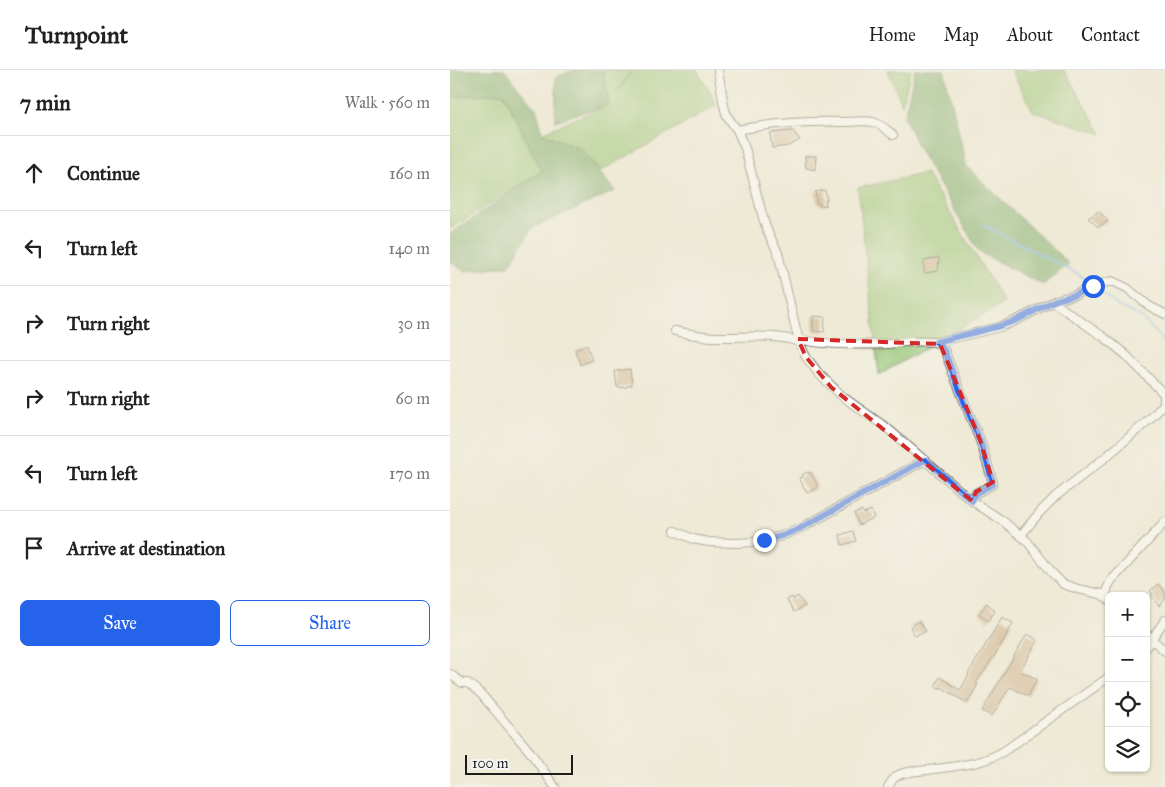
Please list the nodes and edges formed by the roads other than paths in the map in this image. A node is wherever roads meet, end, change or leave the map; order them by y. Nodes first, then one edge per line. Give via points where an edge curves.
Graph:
1 (718, 70) edge
2 (737, 130) junction
3 (892, 135) dead end
4 (1053, 302) junction
5 (1165, 314) edge
6 (675, 331) dead end
7 (798, 341) junction
8 (936, 342) junction
9 (925, 460) junction
10 (972, 501) junction
11 (1165, 522) edge
12 (675, 531) dead end
13 (1021, 535) junction
14 (1107, 592) edge
15 (1105, 597) edge
16 (1165, 620) edge
17 (1150, 635) edge
18 (1150, 637) edge
19 (1165, 651) edge
20 (450, 674) edge
21 (1105, 680) edge
22 (555, 787) edge
23 (888, 787) edge

1 - 2 street via 725,112
2 - 3 street via 824,121 874,122
2 - 7 street via 767,230 778,253
4 - 5 street via 1112,281
4 - 8 street via 1015,321
4 - 13 street via 1126,355 1164,394 1164,404 1106,457 1056,496
6 - 7 street via 715,337 774,337
7 - 8 street
7 - 9 street via 806,357 831,387
8 - 10 street via 945,352 993,482 976,493
9 - 10 street
9 - 12 street via 782,536 755,542 708,542
10 - 13 street
11 - 14 street via 1111,581
13 - 15 street via 1063,584
16 - 17 street
18 - 19 street
20 - 22 street via 481,694
21 - 23 street via 999,755 973,763 905,773 894,778

